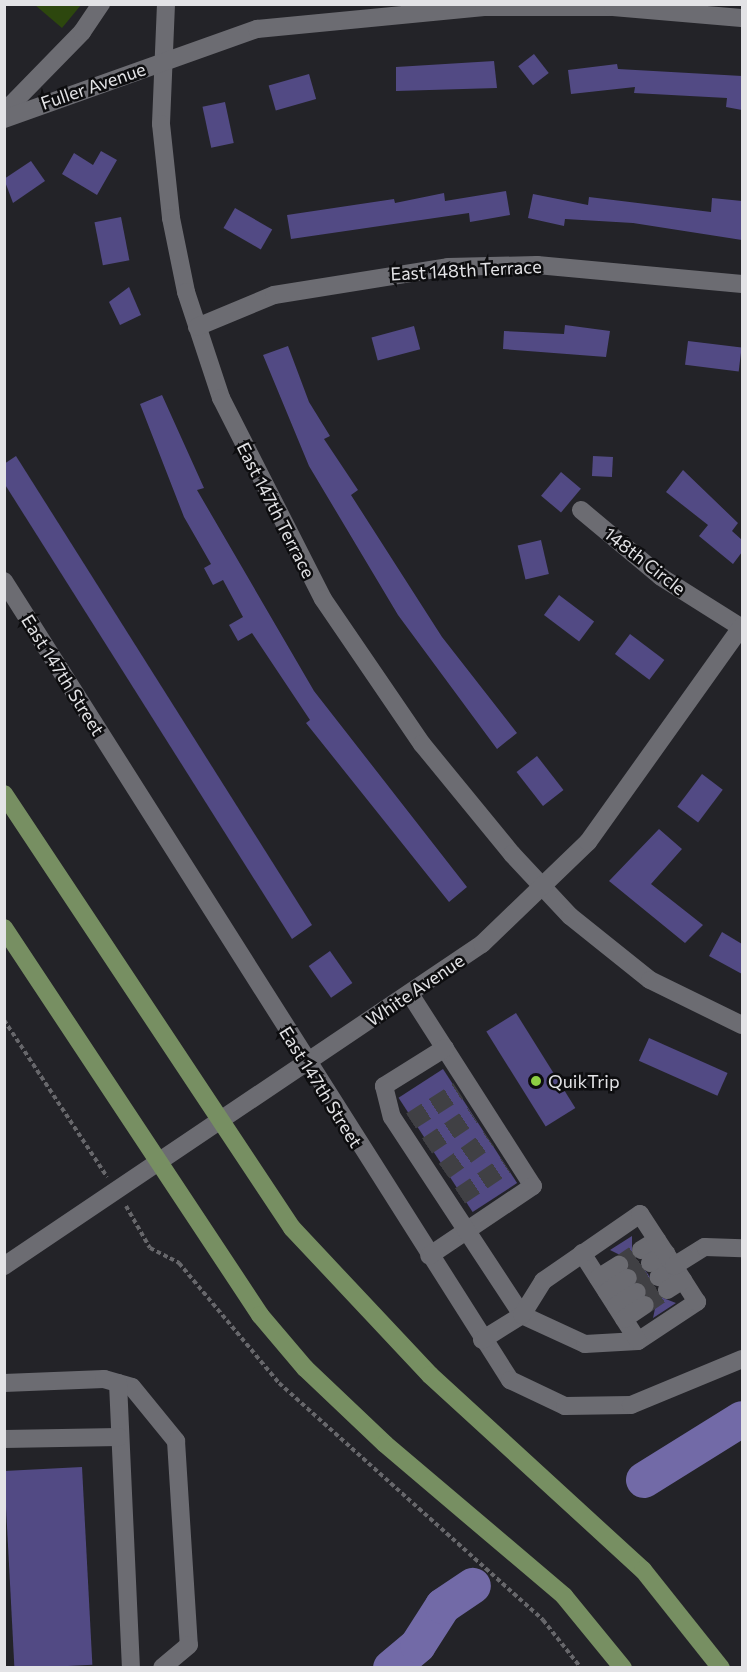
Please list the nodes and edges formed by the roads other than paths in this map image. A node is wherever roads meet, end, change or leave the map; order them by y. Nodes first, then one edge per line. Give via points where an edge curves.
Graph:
1 (101, 4) edge
2 (166, 4) edge
3 (742, 18) edge
4 (160, 63) junction
5 (4, 112) edge
6 (4, 119) edge
7 (742, 284) edge
8 (197, 327) junction
9 (581, 510) dead end
10 (4, 581) edge
11 (742, 627) edge
12 (4, 794) edge
13 (545, 889) junction
14 (4, 928) edge
15 (410, 994) junction
16 (742, 1025) edge
17 (445, 1048) junction
18 (307, 1064) junction
19 (220, 1122) junction
20 (158, 1165) junction
21 (467, 1232) junction
22 (742, 1248) edge
23 (582, 1253) junction
24 (429, 1256) junction
25 (662, 1265) junction
26 (4, 1266) edge
27 (611, 1299) junction
28 (522, 1315) junction
29 (482, 1340) junction
30 (638, 1341) junction
31 (742, 1359) edge
32 (4, 1383) edge
33 (118, 1383) junction
34 (119, 1437) junction
35 (4, 1439) edge
36 (130, 1668) edge
37 (162, 1668) edge
38 (623, 1668) edge
39 (721, 1668) edge

1 - 5 street, Fuller Avenue
2 - 4 street, Fuller Avenue
3 - 4 street via 613,7 484,7 355,16 257,29
4 - 6 street, Fuller Avenue
4 - 8 street, East 147th Terrace via 171,218
7 - 8 street, East 148th Terrace via 537,265 448,267 274,295
8 - 13 street, East 147th Terrace via 230,418 323,599 422,744
9 - 11 street, 148th Circle via 661,578
10 - 18 street, East 147th Street
11 - 13 street, White Avenue via 588,842
12 - 19 main road
13 - 15 street, White Avenue via 482,944
13 - 16 street, East 147th Terrace via 650,980
14 - 20 main road
15 - 17 street
15 - 18 street, White Avenue
17 - 21 street via 384,1086 453,1201
17 - 21 street via 478,1112 511,1162 533,1186
18 - 19 street, White Avenue
18 - 24 street, East 147th Street
19 - 20 street, White Avenue
19 - 39 main road via 292,1228 343,1289 643,1570
20 - 26 street, White Avenue
20 - 38 main road via 260,1315 305,1368 385,1444 564,1596
21 - 24 street
21 - 28 street
22 - 25 street via 705,1247
23 - 25 street via 640,1214
23 - 27 street
23 - 28 street via 543,1281
24 - 29 street, East 147th Street
25 - 30 street via 697,1302
27 - 27 street via 632,1285
27 - 30 street
28 - 29 street
28 - 30 street via 585,1344
29 - 31 street, East 147th Street via 510,1380 565,1406 654,1400
32 - 33 street
33 - 34 street
33 - 37 street via 132,1387 176,1441 189,1645
34 - 35 street
34 - 36 street

